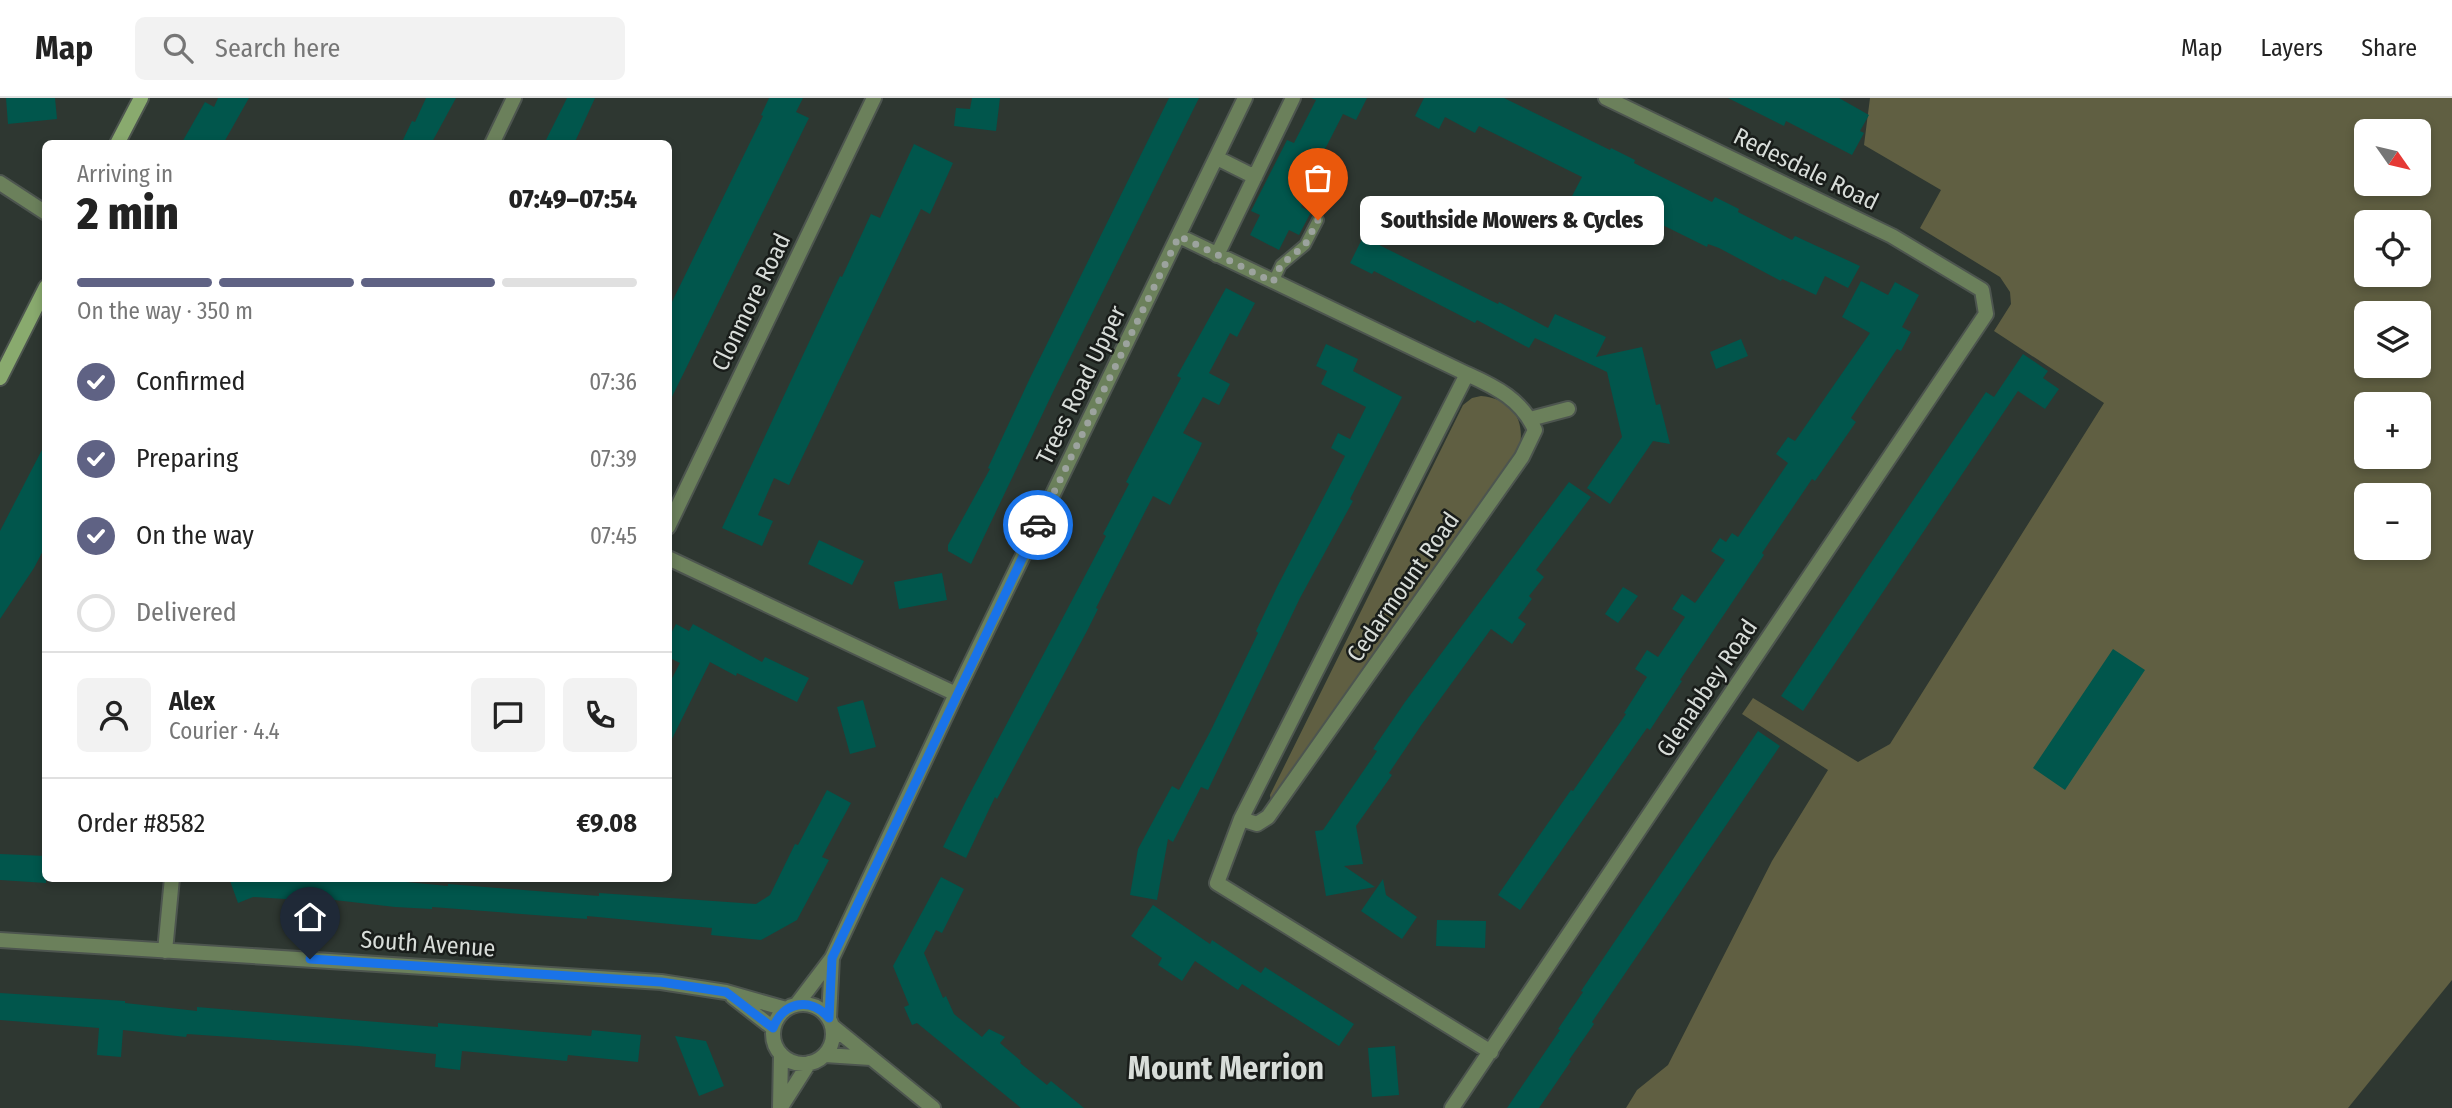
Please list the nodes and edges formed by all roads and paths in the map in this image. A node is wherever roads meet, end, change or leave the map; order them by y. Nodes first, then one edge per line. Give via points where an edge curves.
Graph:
1 (141, 98) edge
2 (514, 98) edge
3 (874, 98) edge
4 (1245, 98) edge
5 (1293, 98) edge
6 (1606, 98) edge
7 (119, 140) edge
8 (494, 140) edge
9 (1217, 158) junction
10 (1255, 177) junction
11 (0, 183) edge
12 (42, 210) edge
13 (1318, 220) dead end
14 (1179, 236) junction
15 (1217, 255) junction
16 (1273, 282) junction
17 (1982, 290) joint
18 (42, 295) edge
19 (1467, 374) junction
20 (0, 377) edge
21 (1568, 409) dead end
22 (1530, 419) junction
23 (672, 519) edge
24 (672, 560) edge
25 (956, 694) junction
26 (1241, 819) junction
27 (172, 882) edge
28 (0, 940) edge
29 (165, 951) junction
30 (832, 958) junction
31 (726, 992) junction
32 (792, 1006) junction
33 (830, 1022) junction
34 (773, 1028) junction
35 (1491, 1052) junction
36 (781, 1054) junction
37 (825, 1055) junction
38 (871, 1058) junction
39 (809, 1063) junction
40 (780, 1108) edge
41 (933, 1108) edge
42 (1452, 1108) edge

1 - 7 main road
2 - 8 street
3 - 23 street, Clonmore Road
4 - 9 street, Trees Road Upper
5 - 10 street
6 - 17 street, Redesdale Road via 1892,236
9 - 10 street
9 - 14 street, Trees Road Upper
10 - 15 street
11 - 12 street
13 - 16 lane via 1305,245 1281,265
14 - 15 street
14 - 25 street, Trees Road Upper
15 - 16 street
16 - 19 street
17 - 35 street, Glenabbey Road via 1986,314
18 - 20 main road
19 - 22 street via 1516,400
19 - 26 street, Cedarmount Road
21 - 22 street
22 - 26 street, Cedarmount Road via 1535,430 1522,457 1268,817 1257,824
24 - 25 street
25 - 30 street, Trees Road Upper
26 - 35 street, Cedarmount Road via 1217,883
27 - 29 street
28 - 29 street, South Avenue
29 - 31 street, South Avenue via 661,982
30 - 32 street
30 - 33 street
31 - 32 street, South Avenue
31 - 34 street, South Avenue
32 - 33 street via 815,1006
32 - 34 street via 780,1014
33 - 37 street via 833,1037
33 - 38 street
34 - 36 street
35 - 42 street, Glenabbey Road
36 - 39 street via 799,1064
36 - 40 street
37 - 38 street
37 - 39 street
38 - 41 street
39 - 40 street

